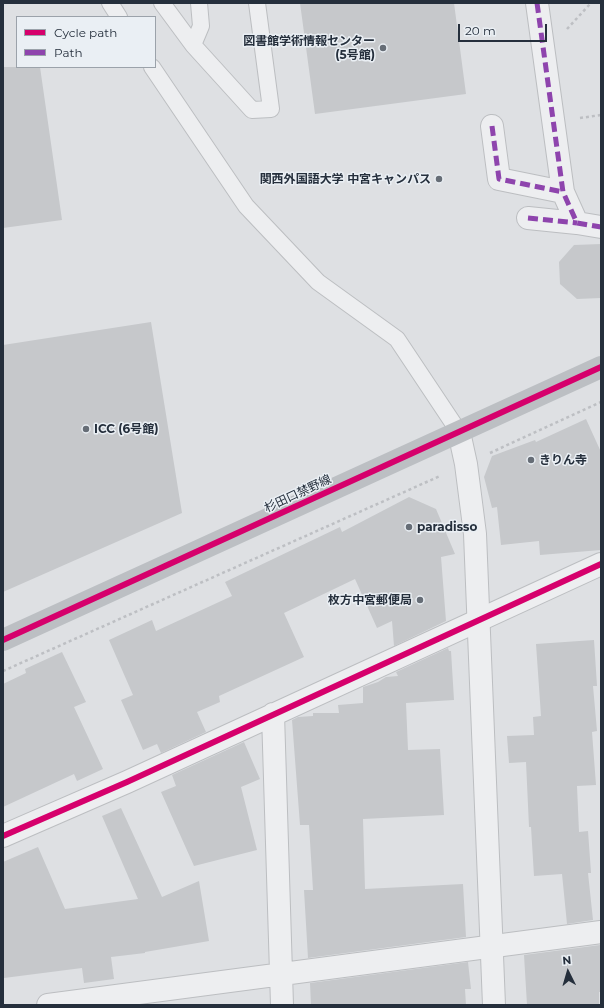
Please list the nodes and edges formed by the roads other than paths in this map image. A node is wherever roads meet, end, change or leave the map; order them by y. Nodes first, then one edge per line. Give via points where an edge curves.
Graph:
1 (110, 3) edge
2 (162, 3) edge
3 (199, 3) edge
4 (257, 3) edge
5 (537, 3) edge
6 (118, 16) edge
7 (193, 45) junction
8 (153, 68) edge
9 (492, 126) dead end
10 (563, 192) junction
11 (528, 218) dead end
12 (577, 223) junction
13 (601, 227) edge
14 (601, 366) edge
15 (459, 432) junction
16 (601, 564) edge
17 (480, 620) junction
18 (3, 640) edge
19 (273, 714) junction
20 (3, 836) edge
21 (601, 932) edge
22 (491, 946) junction
23 (279, 974) junction
24 (48, 1005) edge
25 (282, 1005) edge
26 (494, 1005) edge

1 - 6 lane
2 - 7 lane
3 - 7 lane via 201,26
4 - 7 lane via 271,109 252,110
5 - 10 street
8 - 15 lane via 246,206 318,282 397,339
9 - 10 street via 499,179
10 - 12 street
11 - 12 street
12 - 13 street
14 - 15 main road, 杉田口禁野線
15 - 17 street via 475,534
15 - 18 main road, 杉田口禁野線
16 - 17 street
17 - 19 street
17 - 22 street
19 - 20 street
19 - 23 street
21 - 22 street
22 - 23 street
22 - 26 street
23 - 24 street
23 - 25 street

